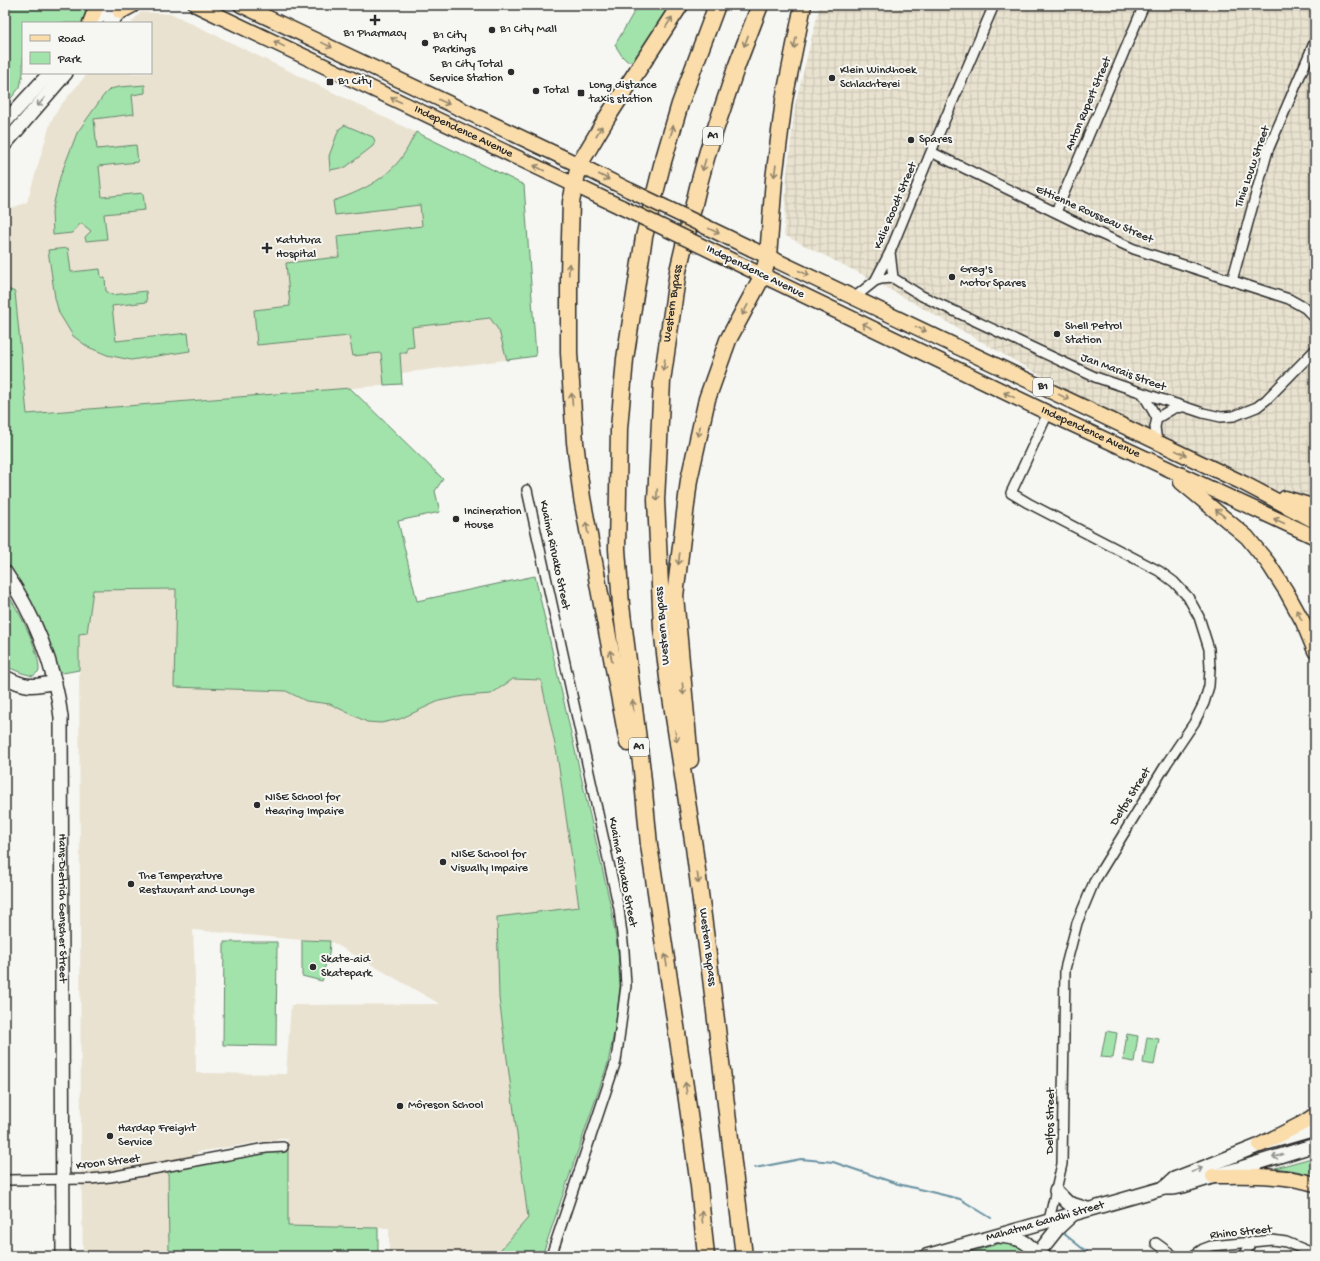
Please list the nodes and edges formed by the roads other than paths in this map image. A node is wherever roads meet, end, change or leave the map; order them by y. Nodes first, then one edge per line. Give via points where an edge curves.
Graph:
1 (97, 5) edge
2 (133, 5) edge
3 (196, 5) edge
4 (240, 5) edge
5 (680, 5) edge
6 (717, 5) edge
7 (760, 5) edge
8 (803, 5) edge
9 (994, 5) edge
10 (1144, 5) edge
11 (118, 7) edge
12 (90, 22) edge
13 (96, 22) edge
14 (110, 22) edge
15 (1315, 41) edge
16 (1305, 64) junction
17 (1315, 65) edge
18 (49, 74) edge
19 (65, 74) edge
20 (5, 122) edge
21 (5, 144) edge
22 (931, 152) junction
23 (579, 164) junction
24 (574, 185) junction
25 (1056, 212) junction
26 (890, 252) junction
27 (768, 257) junction
28 (763, 275) junction
29 (893, 278) junction
30 (875, 281) junction
31 (1232, 281) junction
32 (855, 297) junction
33 (1315, 318) edge
34 (1315, 350) edge
35 (1143, 394) junction
36 (1184, 407) junction
37 (1048, 413) junction
38 (1157, 418) junction
39 (1157, 442) junction
40 (1146, 460) junction
41 (1243, 483) junction
42 (527, 490) dead end
43 (1315, 507) edge
44 (1315, 521) edge
45 (1315, 537) edge
46 (5, 572) edge
47 (1315, 651) edge
48 (5, 677) edge
49 (55, 682) junction
50 (649, 845) junction
51 (694, 847) junction
52 (1315, 1115) edge
53 (1315, 1129) edge
54 (1260, 1145) junction
55 (1315, 1145) edge
56 (283, 1146) dead end
57 (1213, 1176) junction
58 (63, 1179) junction
59 (5, 1180) edge
60 (1315, 1184) edge
61 (1164, 1188) junction
62 (1056, 1191) junction
63 (1081, 1211) junction
64 (1049, 1220) junction
65 (996, 1235) junction
66 (1252, 1241) junction
67 (1156, 1243) dead end
68 (1039, 1253) edge
69 (1315, 1254) edge
70 (63, 1256) edge
71 (551, 1256) edge
72 (706, 1256) edge
73 (744, 1256) edge
74 (926, 1256) edge
75 (1174, 1256) edge
76 (1193, 1256) edge
77 (1244, 1256) edge

1 - 12 main road
2 - 11 main road
24 -> 3 main road, Independence Avenue
4 -> 23 main road, Independence Avenue
23 -> 5 highway
50 -> 6 highway, A1 via 620,605 617,549 619,429 624,359 644,237 662,165 680,104
7 -> 51 highway, Western Bypass / A1 via 708,151 698,187 678,271 662,381 656,500 662,628
8 -> 27 highway via 783,108
9 - 22 street, Kalie Roodt Street
10 - 25 street, Anton Rupert Street
11 - 13 street
11 - 14 street
15 - 16 street, Tinie Louw Street
16 - 17 street
16 - 31 street, Tinie Louw Street via 1268,150
18 - 20 street
19 -> 21 street
22 - 25 street, Ettienne Rousseau Street
22 - 26 street, Kalie Roodt Street
23 - 24 highway
23 -> 27 main road, Independence Avenue / B1, bridge
24 - 28 main road, Independence Avenue / B1, bridge
50 -> 24 highway via 592,555 575,442 569,353 571,202
25 - 31 street, Ettienne Rousseau Street via 1134,249
26 - 29 street
26 - 30 street, Kalie Roodt Street
27 - 28 highway
27 -> 32 main road, Independence Avenue / B1
37 -> 28 main road, Independence Avenue / B1
28 -> 51 highway via 728,340 707,399 685,510 675,596 697,822
29 - 30 street
29 - 35 street, Jan Marais Street via 922,296 1062,363
30 - 32 street, Kalie Roodt Street
31 - 33 street, Ettienne Rousseau Street via 1290,299
32 -> 39 main road, Independence Avenue / B1
34 - 36 street, Jan Marais Street via 1266,400 1246,411 1234,416 1221,417
35 - 36 street, Jan Marais Street
35 - 38 street
36 - 38 street via 1174,408
37 - 40 main road, Independence Avenue / B1
37 - 62 street, Delfos Street via 1011,493 1152,567 1174,582 1188,597 1199,617 1209,649 1210,668 1209,686 1194,723 1094,882 1077,923 1065,969 1062,1152
38 - 39 street
39 -> 41 main road, Independence Avenue / B1
45 -> 40 main road, Independence Avenue / B1
47 -> 40 main road, B1 via 1286,591 1247,537 1186,485
41 - 43 main road
41 - 44 main road, Independence Avenue / B1
42 - 71 street, Kuaima Riruako Street via 619,909 626,986 616,1061
46 - 49 street, Hans-Dietrich Genscher Street via 41,639
48 - 49 street via 31,686
49 - 58 street, Hans-Dietrich Genscher Street via 61,730
72 -> 50 highway, A1 via 699,1186
51 -> 73 highway, Western Bypass / A1
52 - 54 main road
53 - 54 street, Mahatma Gandhi Street
61 -> 54 street, Mahatma Gandhi Street via 1174,1179
55 -> 57 street, Mahatma Gandhi Street
56 - 58 street, Kroon Street via 110,1178
57 - 60 main road via 1266,1175
57 - 61 street, Mahatma Gandhi Street via 1183,1186
58 - 59 street, Kroon Street
58 - 70 street, Hans-Dietrich Genscher Street
61 - 63 street, Mahatma Gandhi Street
62 - 63 street
62 - 64 street, Delfos Street
63 - 64 street, Mahatma Gandhi Street
63 - 68 street via 1058,1228
64 - 65 street, Mahatma Gandhi Street
64 - 68 street
65 - 68 street via 1022,1240
65 - 74 street, Mahatma Gandhi Street
66 - 69 street, Rhino Street via 1286,1242
66 - 76 street, Rhino Street via 1211,1246
66 - 77 street
67 - 75 street

